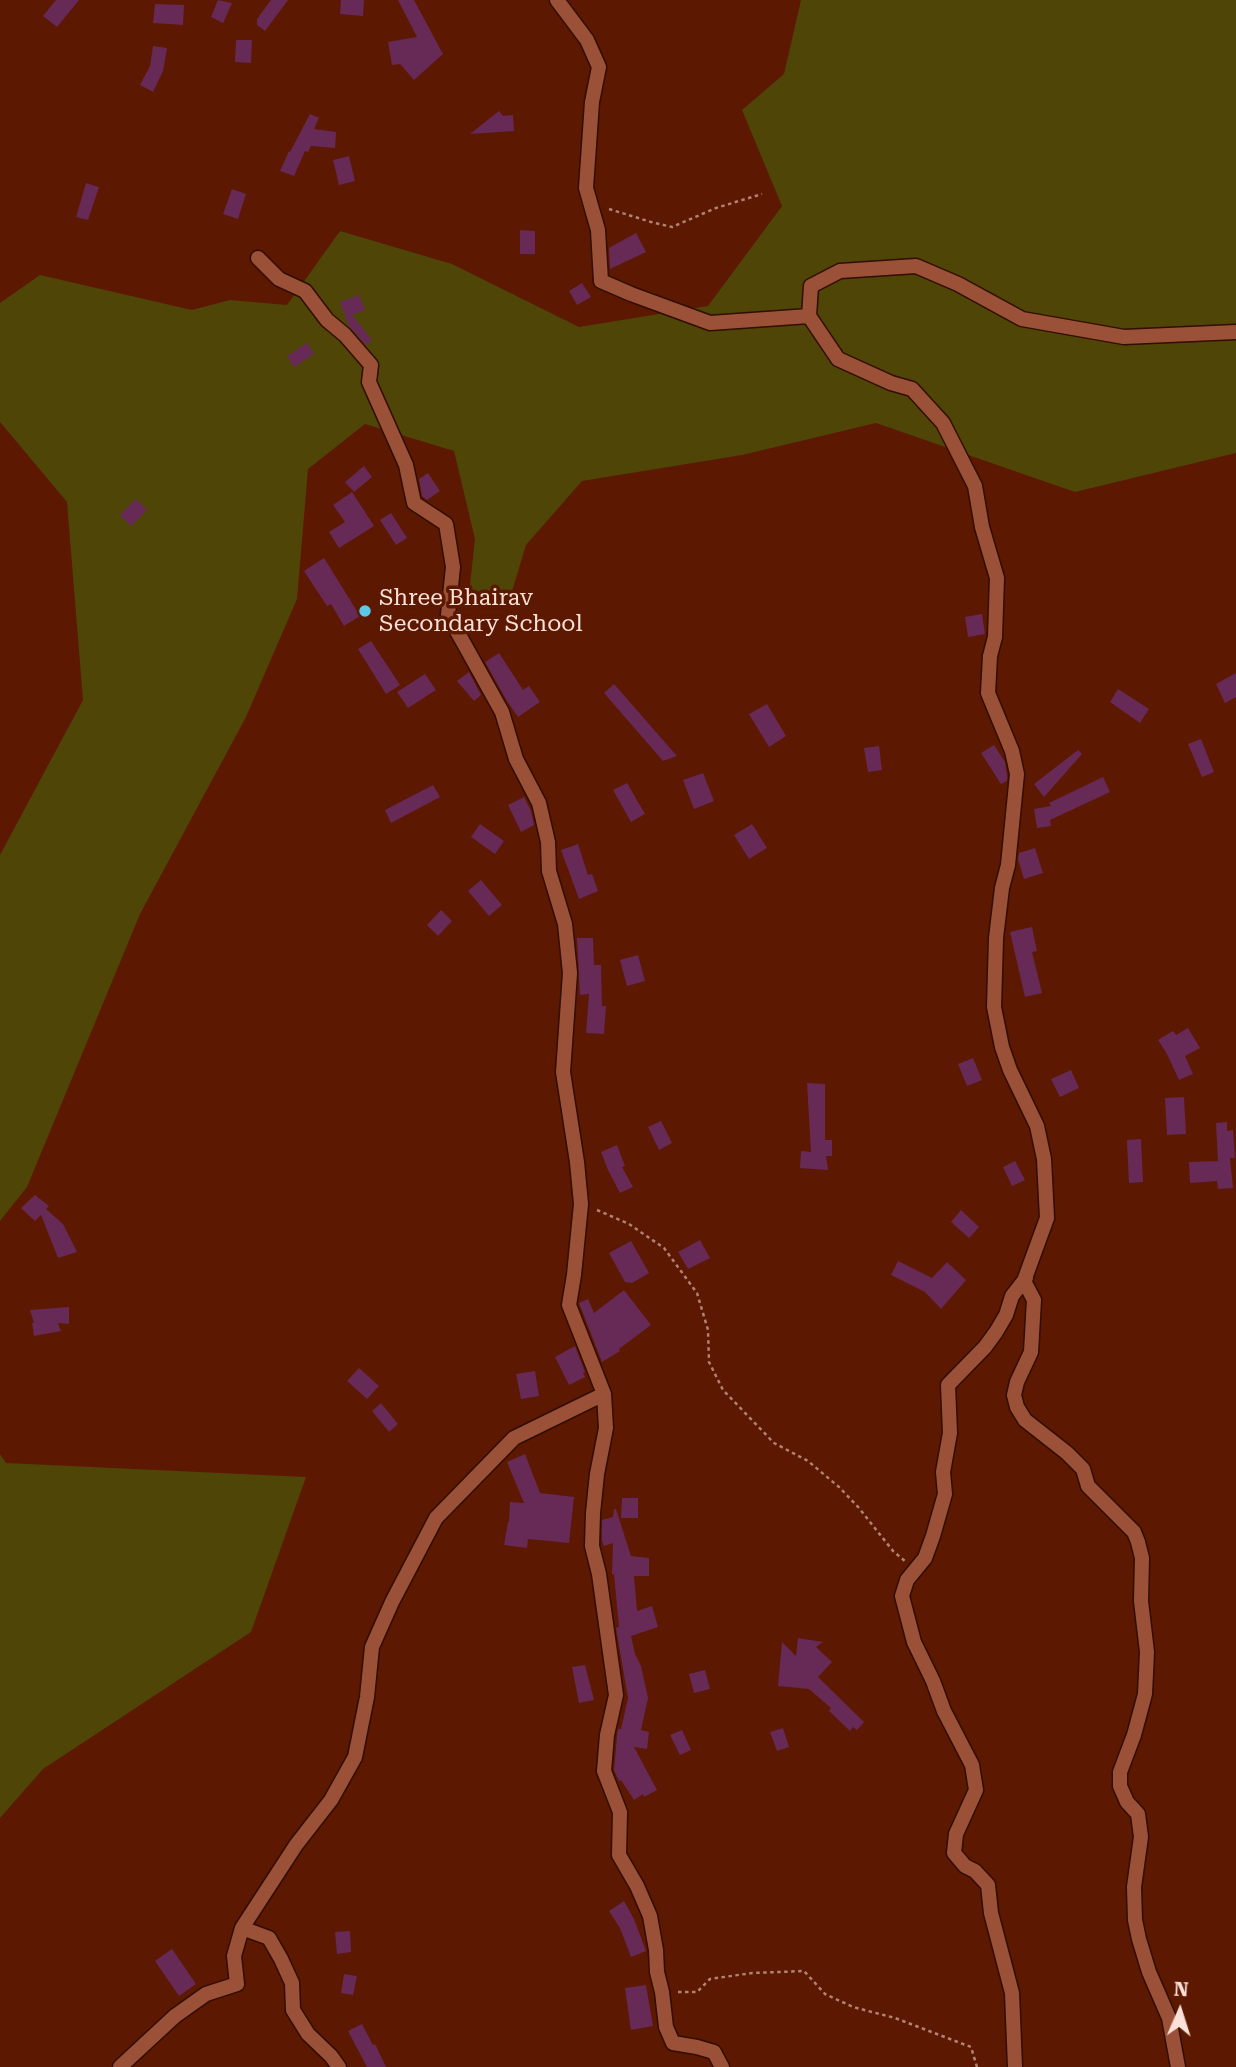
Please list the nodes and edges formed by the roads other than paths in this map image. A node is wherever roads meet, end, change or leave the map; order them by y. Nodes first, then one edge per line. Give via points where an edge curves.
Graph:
1 (557, 0) edge
2 (258, 258) dead end
3 (808, 316) junction
4 (1236, 332) edge
5 (1026, 1278) junction
6 (604, 1394) junction
7 (242, 1928) junction
8 (120, 2067) edge
9 (339, 2067) edge
10 (722, 2067) edge
11 (1015, 2067) edge
12 (1178, 2067) edge

1 - 3 street via 587,40 599,67 586,188 598,229 601,281 710,323
2 - 6 street via 279,279 305,291 372,365 369,382 406,465 414,503 446,524 453,567 447,615 502,712 516,759 539,803 549,871 565,924 570,973 563,1072 581,1204 569,1305
3 - 4 street via 811,286 840,271 916,265 1022,318 1124,337
3 - 5 street via 838,359 912,389 943,423 975,486 997,578 988,693 1017,774 996,938 994,1007 1010,1070 1037,1126 1048,1219
5 - 11 street via 996,1332 948,1385 945,1494 925,1558 907,1580 902,1596 914,1642 972,1765 975,1790 956,1834 954,1853 988,1885 1012,1993
5 - 12 street via 1034,1300 1031,1352 1017,1382 1017,1407 1025,1420 1083,1469 1088,1486 1134,1532 1140,1550 1145,1694 1120,1772 1120,1786 1138,1814 1141,1837 1134,1886 1139,1940 1169,2018
6 - 7 street via 514,1438 436,1518 372,1647 355,1757 331,1800
6 - 10 street via 606,1428 592,1546 615,1695 604,1771 620,1812 619,1855 650,1916 666,2027 673,2043 714,2052
7 - 8 street via 234,1956 237,1984 206,1994
7 - 9 street via 268,1938 292,1983 293,2010

